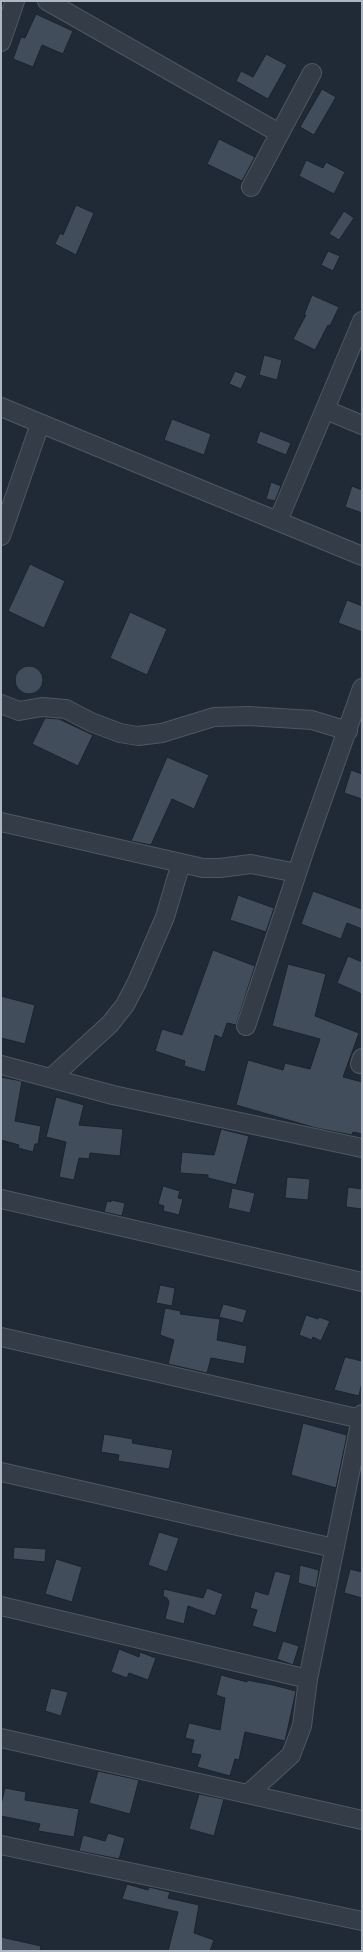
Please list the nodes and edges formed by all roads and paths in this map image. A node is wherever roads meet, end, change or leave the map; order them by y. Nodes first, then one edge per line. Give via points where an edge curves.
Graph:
1 (15, 1) edge
2 (46, 1) edge
3 (1, 42) edge
4 (312, 73) dead end
5 (279, 133) junction
6 (251, 187) dead end
7 (362, 321) edge
8 (1, 407) edge
9 (326, 410) junction
10 (40, 424) junction
11 (362, 425) edge
12 (278, 521) junction
13 (1, 536) edge
14 (362, 556) edge
15 (362, 688) edge
16 (1, 704) edge
17 (348, 731) junction
18 (1, 822) edge
19 (181, 863) junction
20 (297, 872) junction
21 (246, 1026) dead end
22 (1, 1065) edge
23 (51, 1078) junction
24 (362, 1148) edge
25 (1, 1199) edge
26 (362, 1282) edge
27 (1, 1337) edge
28 (362, 1416) edge
29 (1, 1472) edge
30 (334, 1548) junction
31 (1, 1606) edge
32 (308, 1679) junction
33 (1, 1738) edge
34 (248, 1794) junction
35 (362, 1820) edge
36 (1, 1845) edge
37 (362, 1921) edge

1 - 3 street
2 - 5 street
4 - 5 street
5 - 6 street
7 - 9 street
8 - 10 street
9 - 11 street
9 - 12 street
10 - 12 street
10 - 13 street
12 - 14 street
15 - 17 street
16 - 17 street via 19,711 42,707 66,709 120,733 138,736 162,733 214,717 312,720
17 - 20 street
18 - 19 street
19 - 20 street via 203,868 251,864
19 - 23 street via 164,917 125,1005 110,1024
20 - 21 street
22 - 23 street
23 - 24 street via 113,1095
25 - 26 street
27 - 28 street
28 - 30 street
29 - 30 street
30 - 32 street
31 - 32 street
32 - 34 street via 302,1726 291,1756
33 - 34 street
34 - 35 street
36 - 37 street

